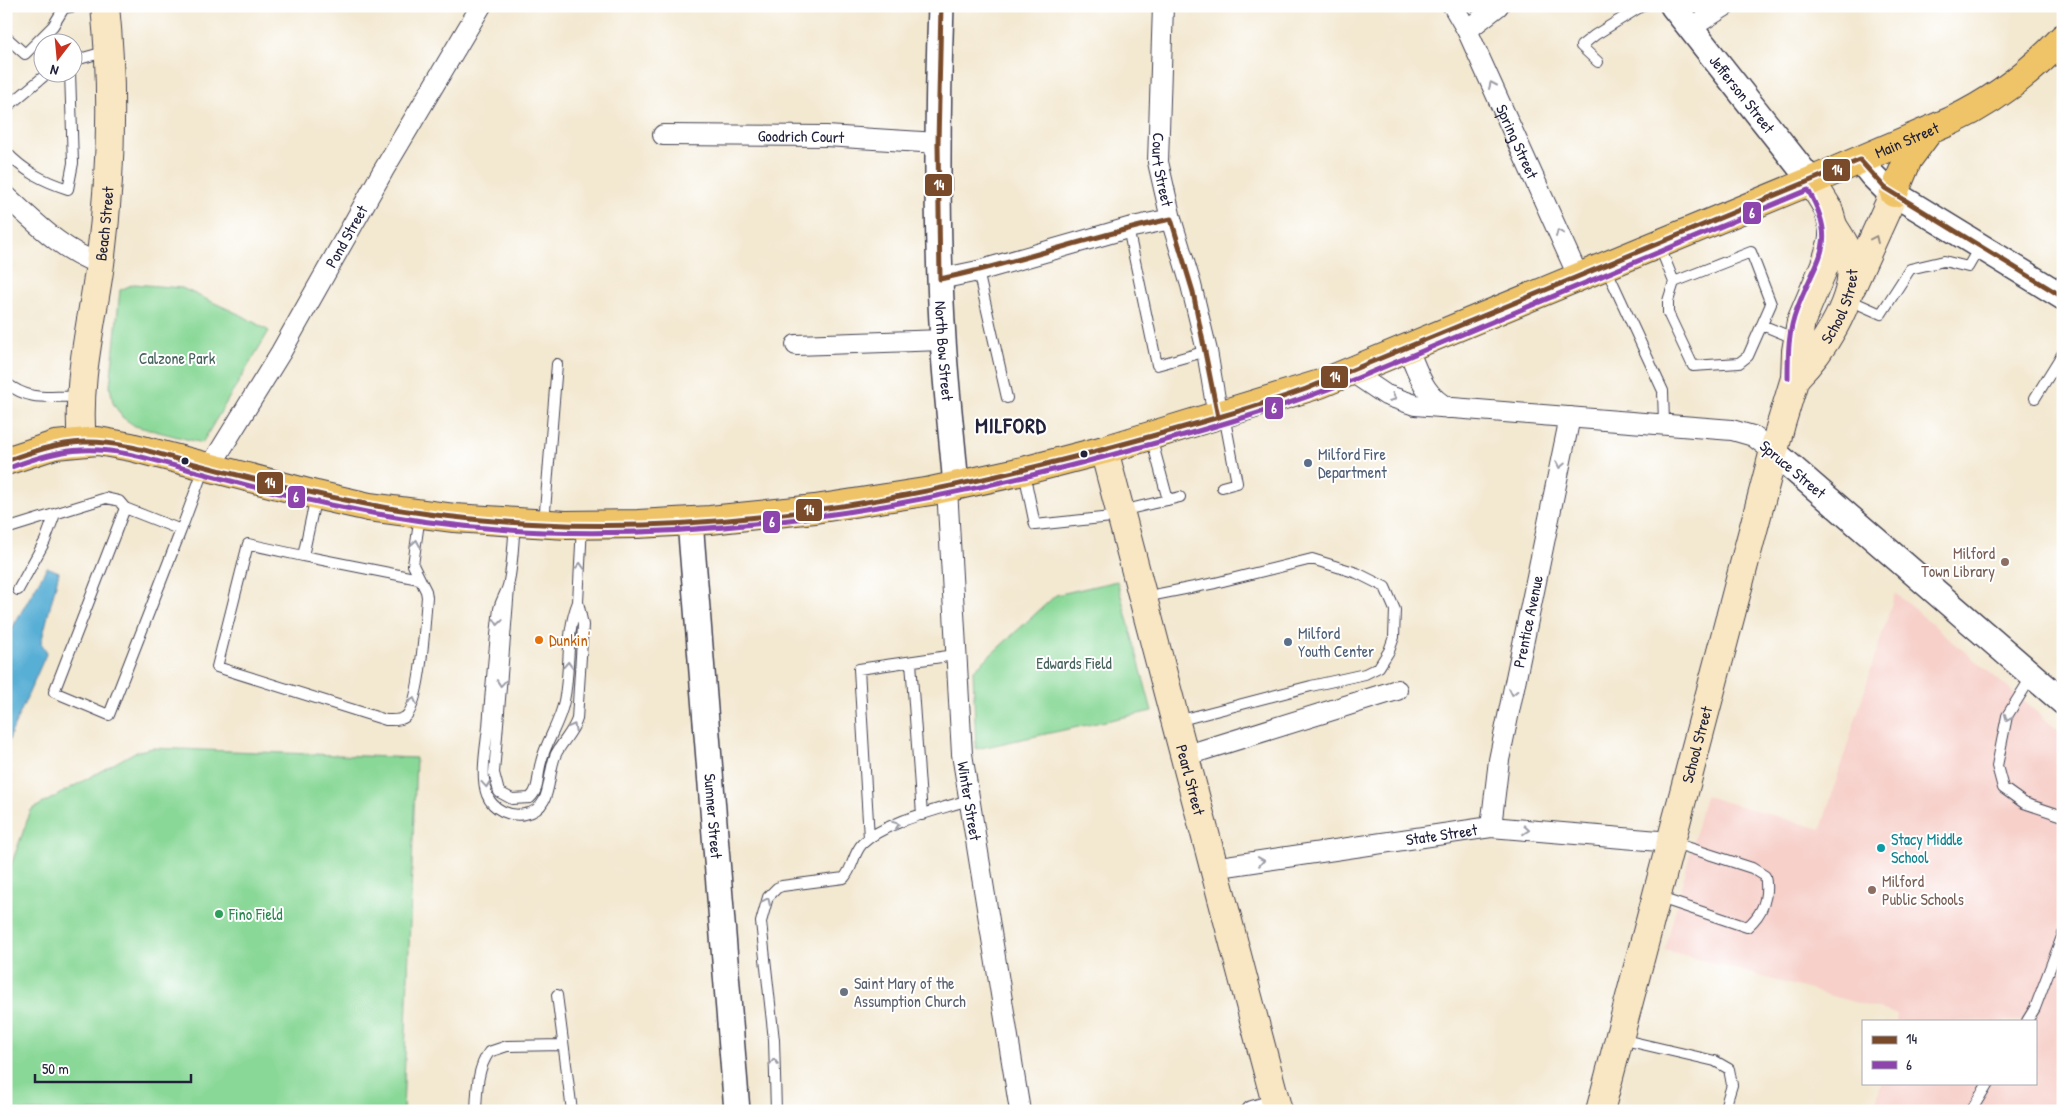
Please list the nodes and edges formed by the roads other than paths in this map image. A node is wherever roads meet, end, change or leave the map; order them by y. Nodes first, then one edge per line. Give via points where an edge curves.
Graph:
1 (76, 6) edge
2 (105, 6) edge
3 (481, 6) edge
4 (941, 6) edge
5 (1163, 6) edge
6 (1453, 6) edge
7 (1498, 6) edge
8 (1642, 6) edge
9 (1674, 6) edge
10 (1725, 6) edge
11 (63, 7) edge
12 (1690, 28) junction
13 (1467, 30) junction
14 (6, 37) edge
15 (2063, 38) edge
16 (109, 50) junction
17 (82, 58) edge
18 (1598, 62) dead end
19 (37, 82) edge
20 (70, 82) edge
21 (6, 108) edge
22 (1929, 131) junction
23 (662, 135) dead end
24 (938, 143) junction
25 (6, 152) edge
26 (1860, 160) junction
27 (1812, 181) junction
28 (1894, 193) junction
29 (6, 196) edge
30 (1171, 219) junction
31 (1833, 226) junction
32 (1128, 228) junction
33 (1659, 245) junction
34 (1980, 246) junction
35 (100, 264) junction
36 (1606, 267) junction
37 (978, 272) junction
38 (1579, 278) junction
39 (940, 279) junction
40 (1674, 282) junction
41 (2063, 297) edge
42 (1846, 299) junction
43 (1762, 325) junction
44 (943, 340) junction
45 (796, 345) dead end
46 (1808, 345) junction
47 (1408, 349) junction
48 (1207, 351) junction
49 (2063, 353) edge
50 (557, 364) dead end
51 (1352, 372) junction
52 (6, 383) edge
53 (80, 397) junction
54 (1007, 398) dead end
55 (2035, 398) dead end
56 (1449, 408) junction
57 (1221, 416) junction
58 (1570, 417) junction
59 (1664, 423) junction
60 (1151, 437) junction
61 (82, 441) junction
62 (1104, 450) junction
63 (1774, 452) junction
64 (6, 461) edge
65 (207, 467) junction
66 (1023, 471) junction
67 (951, 487) junction
68 (1222, 487) dead end
69 (316, 496) junction
70 (1180, 497) dead end
71 (1168, 500) junction
72 (125, 508) junction
73 (1122, 513) junction
74 (55, 514) junction
75 (421, 514) junction
76 (690, 521) junction
77 (515, 523) junction
78 (544, 524) junction
79 (582, 525) junction
80 (6, 529) edge
81 (181, 530) junction
82 (304, 556) junction
83 (419, 579) junction
84 (509, 582) junction
85 (18, 590) dead end
86 (1144, 598) junction
87 (578, 602) junction
88 (955, 655) junction
89 (911, 662) junction
90 (2032, 676) junction
91 (1397, 690) dead end
92 (2063, 702) edge
93 (1175, 722) junction
94 (1184, 756) junction
95 (968, 800) junction
96 (922, 815) junction
97 (2063, 816) edge
98 (1491, 827) junction
99 (869, 838) junction
100 (1671, 842) junction
101 (1213, 868) junction
102 (1656, 897) junction
103 (2063, 934) edge
104 (557, 995) dead end
105 (2028, 1020) edge
106 (1618, 1039) junction
107 (563, 1045) junction
108 (1987, 1084) edge
109 (1269, 1109) edge
110 (476, 1111) edge
111 (572, 1111) edge
112 (737, 1111) edge
113 (776, 1111) edge
114 (1020, 1111) edge
115 (1600, 1111) edge
116 (1724, 1111) edge
117 (1971, 1111) edge

1 - 11 lane
2 - 16 main road, Beach Street
3 - 65 street, Pond Street via 281,352
4 - 24 street, North Bow Street
5 - 30 street, Court Street via 1158,162
6 - 13 street, Spring Street
7 - 13 street
8 - 18 lane via 1581,46
9 - 12 street, Jefferson Street
10 - 12 street
11 - 14 lane via 53,26 25,54
12 - 27 street, Jefferson Street
38 -> 13 street, Spring Street
15 - 22 main road, Main Street via 1996,95 1969,113
16 - 17 lane
16 - 35 main road, Beach Street via 110,149
19 - 21 lane
20 - 25 lane via 73,163 68,190 30,173
22 - 26 main road, Main Street
22 - 28 main road via 1908,159
23 - 24 street, Goodrich Court via 826,136
24 - 39 street, North Bow Street
26 - 27 main road, Main Street
26 - 28 street via 1878,182
27 - 31 main road, School Street via 1828,208
27 - 33 main road, Main Street
28 - 34 street
42 -> 28 main road
29 - 35 street via 56,242 76,255
30 - 32 street
30 - 48 street, Court Street
31 - 42 main road, School Street via 1851,263
31 - 46 main road, School Street via 1829,254 1804,312
32 - 37 street
32 - 48 lane via 1157,366
33 - 36 main road, Main Street
33 - 40 lane
34 - 41 street
34 - 42 lane via 1968,267 1944,261 1910,269 1881,314
35 - 53 main road, Beach Street
36 - 38 main road, Main Street
36 - 59 lane via 1663,391
37 - 39 street
37 - 54 lane
38 - 47 main road, Main Street
39 - 44 street, North Bow Street
40 - 43 lane via 1750,252 1771,304
40 - 43 lane via 1668,313 1693,366 1739,363 1748,356
42 - 46 main road, School Street
43 - 46 lane
44 - 45 street
44 - 67 street, North Bow Street
46 - 63 main road, School Street
47 - 51 main road, Main Street
47 - 56 street via 1428,392 1435,401
48 - 57 street, Court Street
49 - 55 lane
50 - 78 lane
51 -> 56 street, Spruce Street via 1400,401
51 - 57 main road, Main Street
52 - 53 lane via 30,396
53 - 61 main road, Beach Street
56 - 58 street, Spruce Street
57 - 60 main road, Main Street
57 - 68 lane via 1237,483
58 - 59 street, Spruce Street
58 -> 98 street, Prentice Avenue via 1499,760
59 - 63 street, Spruce Street via 1739,431 1759,439
60 - 62 main road, Main Street
60 - 71 lane
61 - 64 main road, Main Street via 46,447
61 - 65 main road, Main Street via 117,444
62 - 66 main road, Main Street
62 - 73 main road, Pearl Street
63 - 90 street, Spruce Street
63 - 100 main road, School Street
65 - 69 main road, Main Street
65 - 81 lane
66 - 67 main road, Main Street
66 - 73 lane via 1035,525
67 - 76 main road, Main Street via 815,509
67 - 88 street, Winter Street
69 - 75 main road, Main Street
69 - 82 lane
70 - 71 lane
71 - 73 lane
72 - 74 lane via 119,501 106,498
72 - 81 lane
72 - 81 lane via 54,692 109,715
73 - 86 main road, Pearl Street
74 - 80 lane
74 - 85 lane via 46,541
75 - 77 main road, Main Street
83 -> 75 lane via 413,559
76 - 79 main road, Main Street
76 - 112 street, Sumner Street
77 - 78 main road, Main Street
77 - 84 lane
78 - 79 main road, Main Street
87 -> 79 lane
82 - 83 lane
82 -> 83 lane via 248,544 217,667 376,718 397,720 405,717 414,701 427,597
84 -> 87 lane via 494,772 499,792 507,798 530,798 536,790 542,757 564,703 570,624
84 -> 87 lane via 500,607 485,780 491,802 511,814 528,814 542,804 548,792 554,758 575,725 582,625
86 - 93 main road, Pearl Street
86 - 93 lane via 1312,559 1357,573 1385,587 1395,610 1394,637 1379,667 1365,674
88 - 89 lane
88 - 95 street, Winter Street
89 - 96 lane
89 - 99 lane via 859,669
90 - 92 street, Spruce Street
90 -> 97 lane via 2007,716 1997,766 2003,788 2024,803
91 - 94 street
93 - 94 main road, Pearl Street
94 - 101 main road, Pearl Street
95 - 96 lane
95 - 114 street, Winter Street
99 -> 96 lane
98 -> 100 street, State Street
101 -> 98 street, State Street
113 -> 99 lane via 774,1040 761,922 765,903 772,892 782,886 844,878 857,851
100 - 102 main road, School Street
100 - 102 lane via 1752,868 1765,876 1768,889 1758,918 1747,927
101 - 109 main road, Pearl Street
102 - 106 main road, School Street
103 - 105 lane
104 - 107 lane
106 - 115 main road, School Street
106 - 116 lane via 1715,1061 1729,1069 1732,1085
107 - 110 lane via 507,1046 489,1052 479,1074
107 - 111 lane
108 - 117 lane

